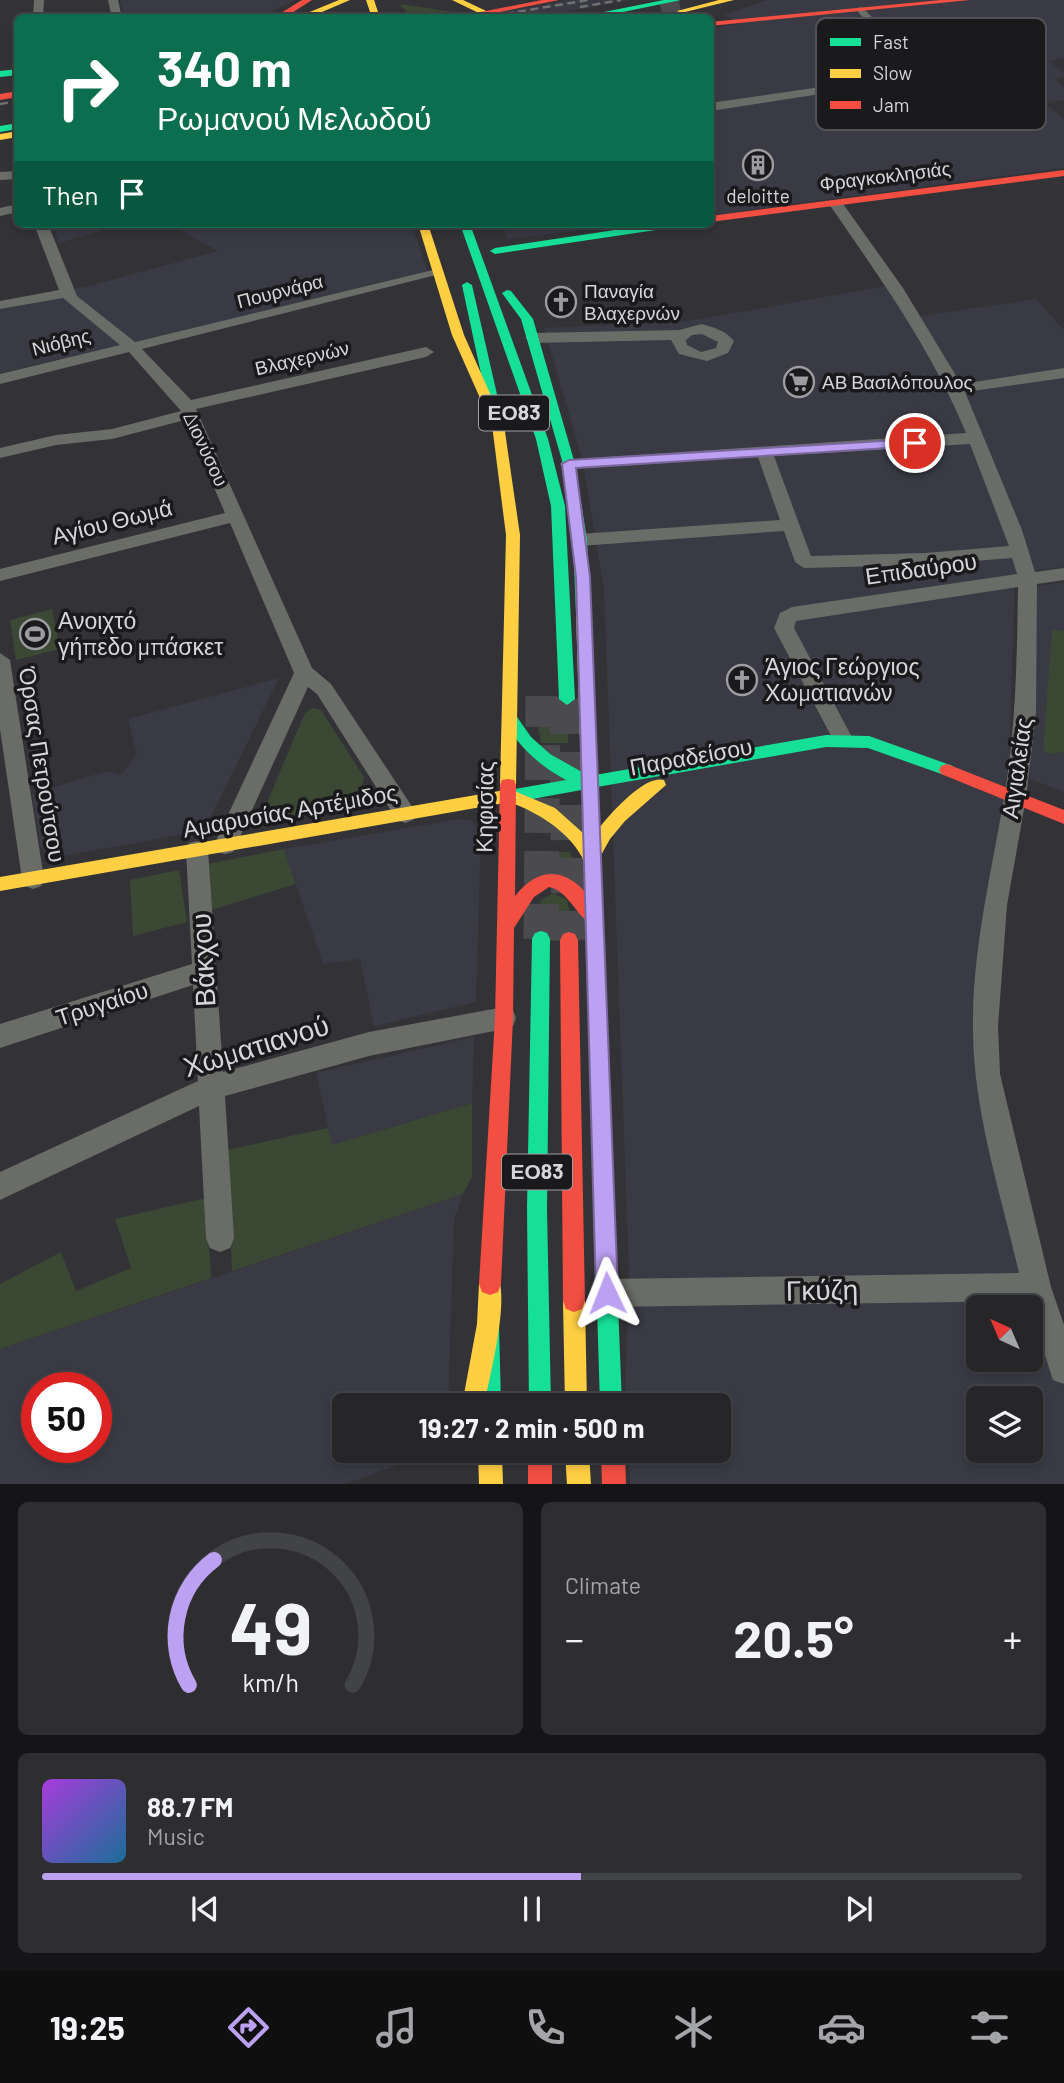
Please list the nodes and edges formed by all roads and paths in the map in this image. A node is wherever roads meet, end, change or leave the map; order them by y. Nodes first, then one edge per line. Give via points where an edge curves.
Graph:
1 (346, 0) edge
2 (555, 0) edge
3 (730, 0) edge
4 (966, 0) edge
5 (464, 1) edge
6 (679, 6) edge
7 (315, 7) edge
8 (862, 10) junction
9 (291, 14) edge
10 (297, 14) edge
11 (476, 14) edge
12 (489, 14) edge
13 (612, 14) edge
14 (869, 18) edge
15 (714, 24) edge
16 (816, 91) edge
17 (714, 106) edge
18 (1064, 173) edge
19 (836, 204) junction
20 (714, 219) edge
21 (42, 228) edge
22 (424, 228) edge
23 (450, 228) edge
24 (466, 228) edge
25 (649, 228) edge
26 (489, 233) dead end
27 (495, 251) junction
28 (437, 273) junction
29 (465, 275) junction
30 (65, 293) junction
31 (508, 293) junction
32 (0, 305) edge
33 (681, 335) dead end
34 (533, 338) junction
35 (132, 347) junction
36 (426, 352) dead end
37 (1064, 373) edge
38 (0, 379) edge
39 (956, 390) junction
40 (511, 406) dead end
41 (189, 410) junction
42 (498, 425) junction
43 (976, 438) junction
44 (542, 439) junction
45 (0, 453) edge
46 (765, 454) junction
47 (569, 464) junction
48 (236, 516) junction
49 (790, 525) junction
50 (580, 540) junction
51 (1021, 551) junction
52 (1064, 574) edge
53 (0, 575) edge
54 (1028, 579) junction
55 (0, 660) edge
56 (304, 673) junction
57 (567, 699) tunnel mouth
58 (510, 718) junction
59 (844, 741) junction
60 (589, 784) junction
61 (658, 786) junction
62 (509, 796) junction
63 (1015, 798) junction
64 (405, 814) junction
65 (1064, 817) edge
66 (225, 845) junction
67 (197, 850) junction
68 (592, 859) junction
69 (33, 878) junction
70 (0, 884) edge
71 (596, 923) junction
72 (506, 928) junction
73 (541, 940) tunnel mouth
74 (569, 940) tunnel mouth
75 (203, 971) junction
76 (504, 1017) junction
77 (0, 1036) edge
78 (210, 1088) junction
79 (0, 1186) edge
80 (220, 1238) dead end
81 (1037, 1287) junction
82 (607, 1293) junction
83 (488, 1324) junction
84 (1064, 1369) edge
85 (475, 1393) edge
86 (490, 1393) edge
87 (540, 1393) edge
88 (576, 1393) edge
89 (611, 1393) edge
90 (490, 1463) edge
91 (540, 1463) edge
92 (578, 1463) edge
93 (613, 1463) edge
94 (491, 1484) edge
95 (540, 1484) edge
96 (579, 1484) edge
97 (614, 1484) edge

1 - 7 main road
2 - 11 main road
3 - 6 main road
4 - 8 main road
5 - 12 main road
6 - 13 main road
7 - 9 main road
7 - 10 main road
8 - 14 street
8 - 15 main road
16 - 17 street
18 - 19 main road, Φραγκοκλησιάς
19 - 20 main road, Φραγκοκλησιάς
19 - 39 street, Αιγιαλείας via 896,288
21 - 30 street
22 - 28 main road, Κηφισίας
23 - 29 main road, ΕΟ83
24 - 44 main road, ΕΟ83
25 - 27 main road
26 - 27 main road
27 - 31 main road
28 - 35 street, Πουρνάρα
28 - 42 main road, Κηφισίας via 465,354
29 - 40 main road, ΕΟ83
29 - 42 main road
30 - 32 street
30 - 35 street, Διονύσου
31 - 34 main road via 527,319
31 - 44 main road via 533,377
33 - 34 street
34 - 47 main road
35 - 38 street, Νιόβης
35 - 41 street, Διονύσου
36 - 41 street, Βλαχερνών
37 - 39 street
39 - 43 street, Αιγιαλείας
41 - 45 street, Βλαχερνών via 112,434
41 - 48 street, Διονύσου
42 - 58 main road, Κηφισίας via 513,535
43 - 46 street
43 - 51 street, Αιγιαλείας
44 - 57 main road, ΕΟ83 via 561,531
46 - 47 street
46 - 49 street
47 - 50 main road
48 - 53 street, Αγίου Θωμά
48 - 56 street, Διονύσου
49 - 50 street
49 - 51 street via 804,562 913,560
50 - 60 main road
51 - 54 street, Αιγιαλείας
52 - 54 street, Επιδαύρου
54 - 59 street, Επιδαύρου via 799,610 787,618 784,628
54 - 63 street, Αιγιαλείας via 1026,712
55 - 69 street, Όρσας Πετρούτσου
56 - 64 street, Διονύσου via 324,689
56 - 66 street
58 - 60 main road via 537,757
58 - 62 main road, Κηφισίας
59 - 60 main road, Παραδείσου
59 - 61 main road, Παραδείσου via 818,758
59 - 63 main road, Παραδείσου via 896,750
60 - 61 main road, Παραδείσου via 613,793
60 - 62 main road, Αμαρυσίας Αρτέμιδος
60 - 68 main road
61 - 68 main road via 619,811
62 - 64 main road, Αμαρυσίας Αρτέμιδος
62 - 68 main road via 566,821
62 - 72 main road, Κηφισίας
63 - 65 main road, Παραδείσου
63 - 81 street, Αιγιαλείας via 995,905 986,1050
64 - 66 main road, Αμαρυσίας Αρτέμιδος
66 - 67 main road, Αμαρυσίας Αρτέμιδος
67 - 69 main road, Αμαρυσίας Αρτέμιδος
67 - 75 street, Βάκχου
68 - 71 main road
69 - 70 main road, Αμαρυσίας Αρτέμιδος
71 - 72 main road via 579,892 562,878 550,877 529,885
71 - 82 main road
72 - 76 main road, Κηφισίας
73 - 87 main road, ΕΟ83
74 - 88 main road, ΕΟ83
75 - 77 street, Τρυγαίου
75 - 78 street, Βάκχου
76 - 78 street, Χωματιανού via 369,1044
76 - 83 main road, Κηφισίας
78 - 79 street, Χωματιανού
78 - 80 street, Βάκχου
81 - 82 street, Γκύζη
81 - 84 street, Αιγιαλείας
82 - 89 main road
83 - 85 main road, Κηφισίας
83 - 86 main road
90 - 94 main road
91 - 95 main road
92 - 96 main road
93 - 97 main road

